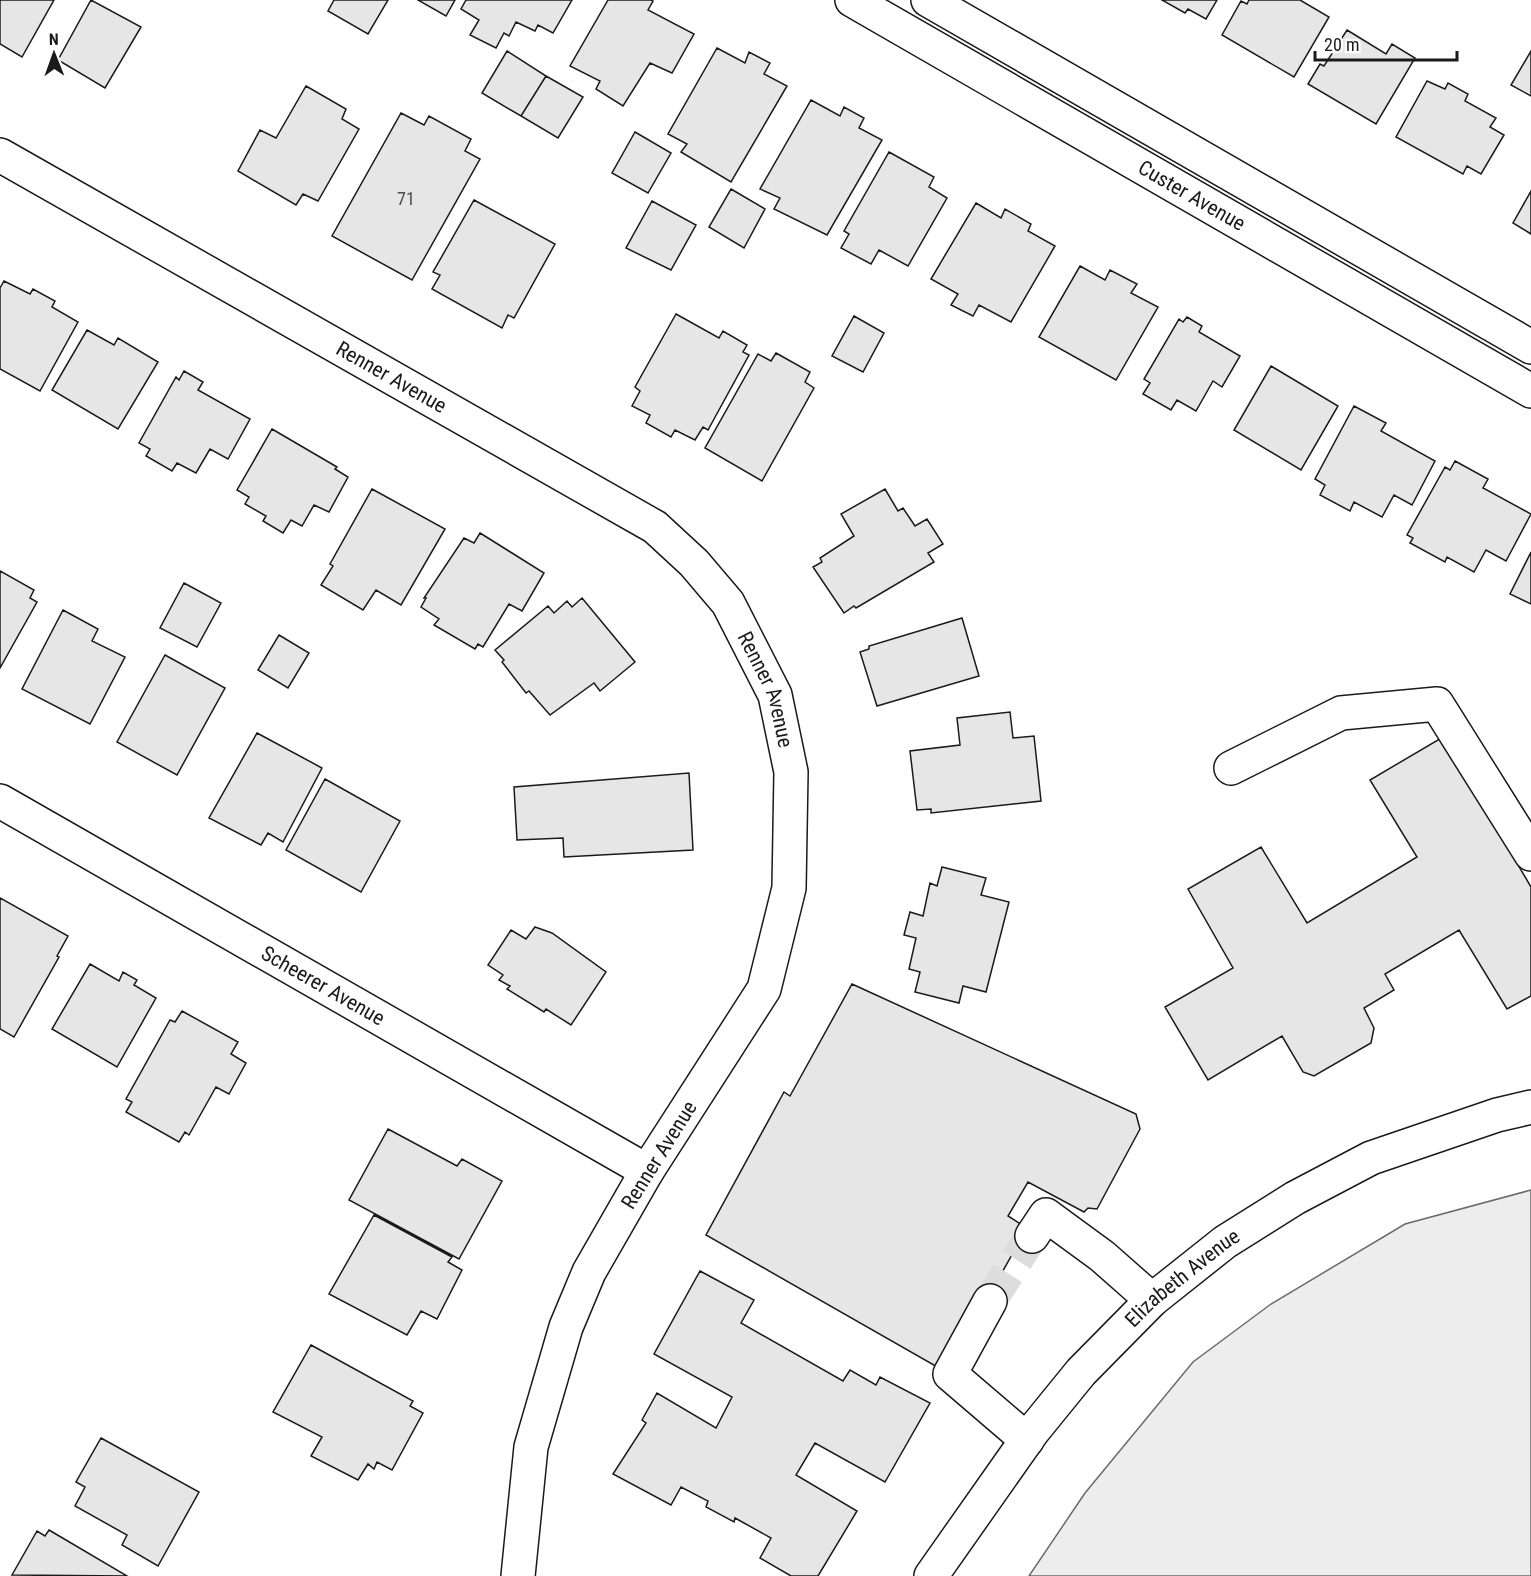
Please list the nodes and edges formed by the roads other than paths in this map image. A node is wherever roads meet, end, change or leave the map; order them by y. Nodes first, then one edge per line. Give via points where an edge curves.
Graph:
1 (852, 0) edge
2 (928, 0) edge
3 (0, 155) edge
4 (1216, 166) junction
5 (1195, 198) junction
6 (1531, 347) edge
7 (1531, 392) edge
8 (1231, 768) dead end
9 (0, 801) edge
10 (1531, 854) edge
11 (1531, 1107) edge
12 (647, 1171) junction
13 (1032, 1236) tunnel mouth
14 (1152, 1300) junction
15 (990, 1301) tunnel mouth
16 (1027, 1440) junction
17 (518, 1576) edge
18 (931, 1576) edge

1 - 5 street, Custer Avenue
2 - 4 street, Custer Avenue
3 - 12 street, Renner Avenue via 655,527 694,563 728,603 775,694 791,772 789,888 764,989
4 - 5 street
4 - 6 street, Custer Avenue
5 - 7 street, Custer Avenue
8 - 10 street via 1341,713 1437,704
9 - 12 street, Scheerer Avenue
11 - 14 street, Elizabeth Avenue via 1371,1158 1295,1198 1225,1242
12 - 17 street, Renner Avenue via 590,1272 566,1328 531,1447
13 - 14 street via 1046,1215 1102,1256
14 - 16 street, Elizabeth Avenue via 1081,1372
15 - 16 street via 950,1374
16 - 18 street, Elizabeth Avenue

